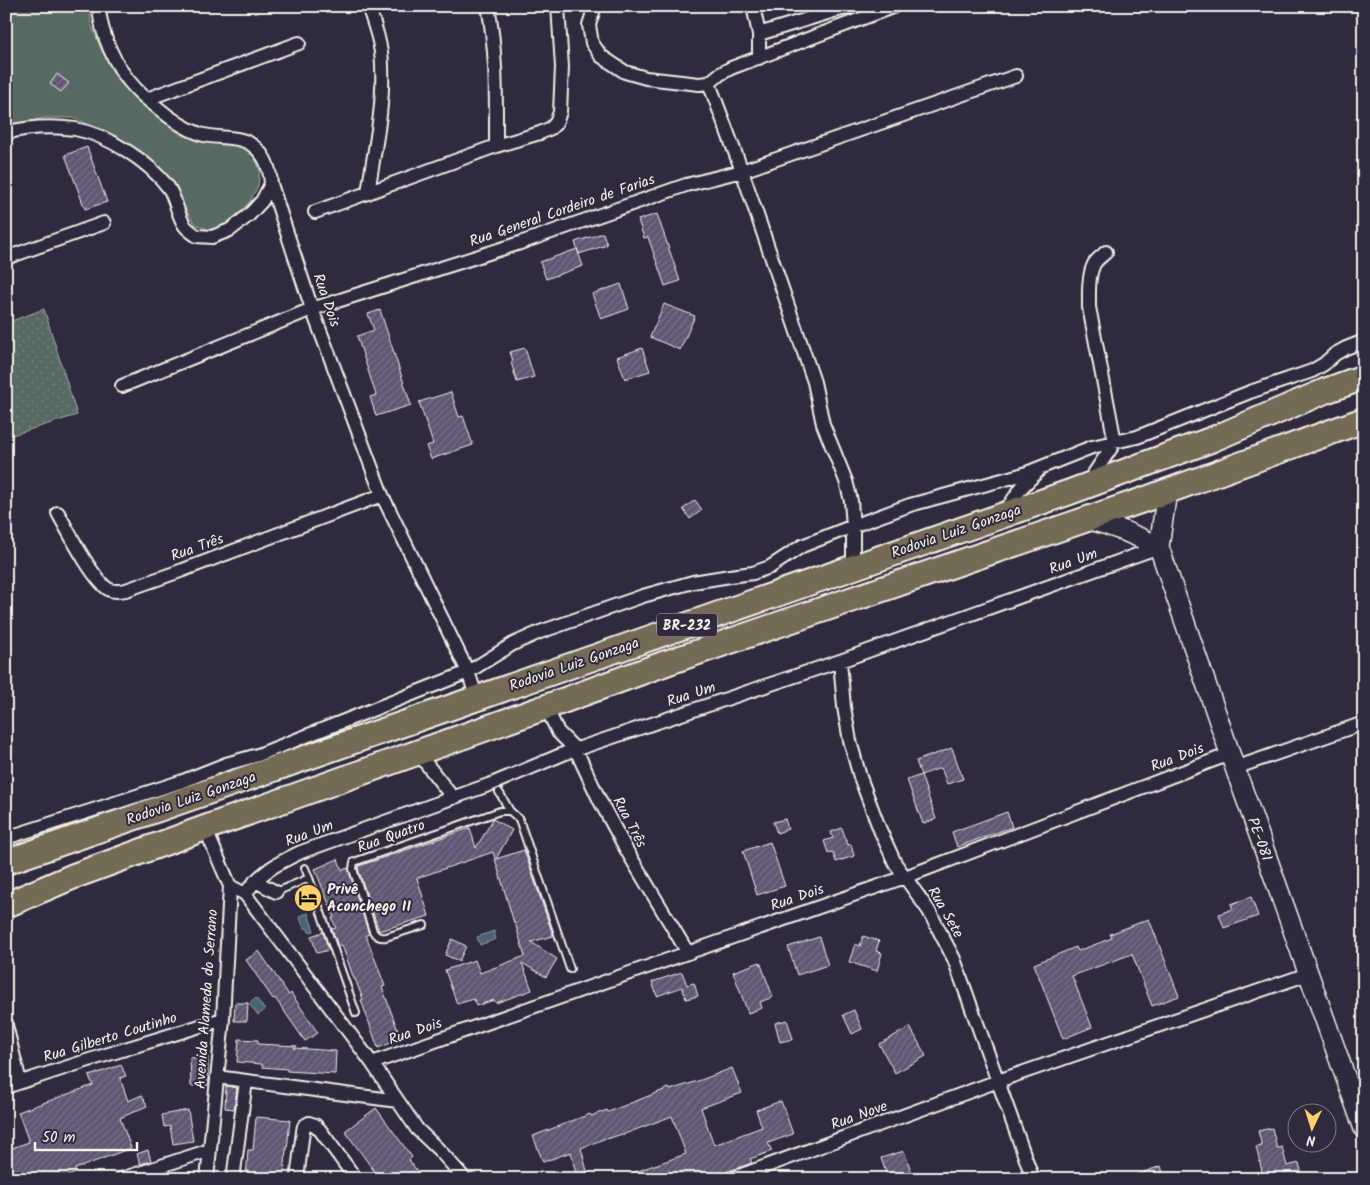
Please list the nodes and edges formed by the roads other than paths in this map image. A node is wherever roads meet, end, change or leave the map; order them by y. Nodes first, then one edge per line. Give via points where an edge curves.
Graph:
1 (99, 6) edge
2 (368, 6) edge
3 (488, 6) edge
4 (558, 6) edge
5 (595, 6) edge
6 (753, 6) edge
7 (850, 6) edge
8 (895, 6) edge
9 (760, 34) junction
10 (300, 42) dead end
11 (759, 58) junction
12 (1016, 76) dead end
13 (709, 83) junction
14 (147, 99) junction
15 (6, 133) edge
16 (496, 146) junction
17 (742, 171) junction
18 (271, 184) junction
19 (368, 193) junction
20 (315, 212) dead end
21 (104, 223) dead end
22 (1106, 252) dead end
23 (6, 258) edge
24 (312, 308) junction
25 (1364, 341) edge
26 (1364, 377) edge
27 (122, 386) dead end
28 (1364, 420) edge
29 (1115, 442) junction
30 (1043, 467) junction
31 (1085, 486) junction
32 (1167, 491) junction
33 (382, 495) junction
34 (58, 513) dead end
35 (1002, 515) junction
36 (1087, 519) junction
37 (853, 526) junction
38 (1159, 547) junction
39 (853, 566) junction
40 (840, 661) junction
41 (468, 672) junction
42 (477, 698) junction
43 (546, 707) junction
44 (1364, 723) edge
45 (576, 750) junction
46 (418, 752) junction
47 (1233, 761) junction
48 (497, 787) junction
49 (453, 798) junction
50 (510, 811) junction
51 (205, 828) junction
52 (6, 838) edge
53 (6, 862) edge
54 (305, 868) dead end
55 (905, 877) junction
56 (309, 878) junction
57 (255, 881) junction
58 (230, 886) junction
59 (276, 892) joint
60 (245, 894) junction
61 (6, 905) edge
62 (424, 925) dead end
63 (688, 953) junction
64 (570, 969) dead end
65 (1308, 974) junction
66 (356, 1013) dead end
67 (223, 1019) junction
68 (6, 1024) edge
69 (372, 1063) junction
70 (217, 1077) junction
71 (246, 1081) junction
72 (998, 1081) junction
73 (20, 1082) junction
74 (6, 1087) edge
75 (398, 1101) junction
76 (1364, 1129) edge
77 (210, 1150) junction
78 (121, 1179) edge
79 (207, 1179) edge
80 (233, 1179) edge
81 (297, 1179) edge
82 (356, 1179) edge
83 (465, 1179) edge
84 (731, 1179) edge
85 (1033, 1179) edge

1 - 14 street, Rua Dois via 103,33 117,62 134,88
2 - 19 street via 378,37 382,103
3 - 16 street via 496,62
4 - 16 street via 562,67 560,112 556,123 540,133
5 - 13 street via 589,25 592,43 601,56 625,72 646,78
6 - 9 street
7 - 9 street
8 - 11 street
9 - 11 street
10 - 14 street
11 - 13 street via 724,71
12 - 17 street, Rua General Cordeiro de Farias
13 - 17 street
14 - 18 street, Rua Dois via 184,127 203,135 251,143 263,155
15 - 18 street via 41,127 76,129 100,136 131,153 155,172 170,189 185,225 197,236 212,237 230,230 262,201
16 - 19 street
17 - 24 street, Rua General Cordeiro de Farias via 686,185 520,243
17 - 37 street via 814,382 823,424 846,481
18 - 24 street, Rua Dois
19 - 20 street
21 - 23 street
22 - 29 street via 1095,263 1088,290
24 - 27 street, Rua General Cordeiro de Farias
24 - 33 street, Rua Dois
25 - 29 street via 1346,348 1312,371 1137,437
26 - 31 highway, Rodovia Luiz Gonzaga / BR-232 via 1213,439
28 - 32 highway, Rodovia Luiz Gonzaga / BR-232
29 - 30 street via 1092,447
29 - 31 street
30 - 35 street via 1022,487
30 - 37 street
31 - 35 highway, Rodovia Luiz Gonzaga / BR-232
32 - 36 highway, Rodovia Luiz Gonzaga / BR-232
32 - 38 street
33 - 34 street, Rua Três via 116,591 104,586 94,574
33 - 41 street, Rua Dois
35 - 39 highway, Rodovia Luiz Gonzaga / BR-232
36 - 38 street via 1109,524
36 - 43 highway, Rodovia Luiz Gonzaga / BR-232
37 - 39 street
37 - 41 street via 802,546 753,574 693,582 540,632 513,644
38 - 40 street, Rua Um
38 - 47 street, PE-081 / PE-081
39 - 42 highway, Rodovia Luiz Gonzaga / BR-232
40 - 45 street, Rua Um
40 - 55 street, Rua Sete via 844,707 860,777 880,830
41 - 42 street, Rua Dois
41 - 52 street via 258,755
42 - 53 highway, Rodovia Luiz Gonzaga / BR-232
43 - 45 street, Rua Três via 558,732
43 - 46 highway, Rodovia Luiz Gonzaga / BR-232
44 - 47 street, Rua Dois
45 - 48 street, Rua Um
45 - 63 street, Rua Três via 627,851
46 - 49 street
46 - 51 highway, Rodovia Luiz Gonzaga / BR-232
47 - 55 street, Rua Dois
47 - 65 street, PE-081 / PE-081
48 - 49 street, Rua Um
48 - 50 lane
49 - 57 street, Rua Um via 301,852 265,871
50 - 62 lane, Rua Quatro via 500,810 354,862 353,869 373,931 378,937
50 - 64 lane via 519,819
51 - 58 street, Avenida Alameda do Serrano
51 - 61 highway, Rodovia Luiz Gonzaga / BR-232 via 74,876
54 - 56 lane
55 - 63 street, Rua Dois
55 - 72 street, Rua Sete via 929,911 954,959
56 - 59 lane
56 - 66 lane
57 - 59 street
57 - 60 street, Rua Um
58 - 60 street
58 - 67 street, Avenida Alameda do Serrano
60 - 69 street
63 - 69 street, Rua Dois
65 - 72 street
65 - 76 street, PE-081 / PE-081
67 - 70 street, Avenida Alameda do Serrano
67 - 73 street, Rua Gilberto Coutinho
68 - 73 street
69 - 75 street
70 - 71 street
70 - 77 street, Avenida Alameda do Serrano
71 - 75 street
71 - 80 street
72 - 84 street, Rua Nove
72 - 85 street, Rua Sete
73 - 74 street, Rua Gilberto Coutinho
75 - 83 street via 417,1129
77 - 78 street
77 - 79 street, Avenida Alameda do Serrano
81 - 82 street via 303,1130 309,1123 320,1130

